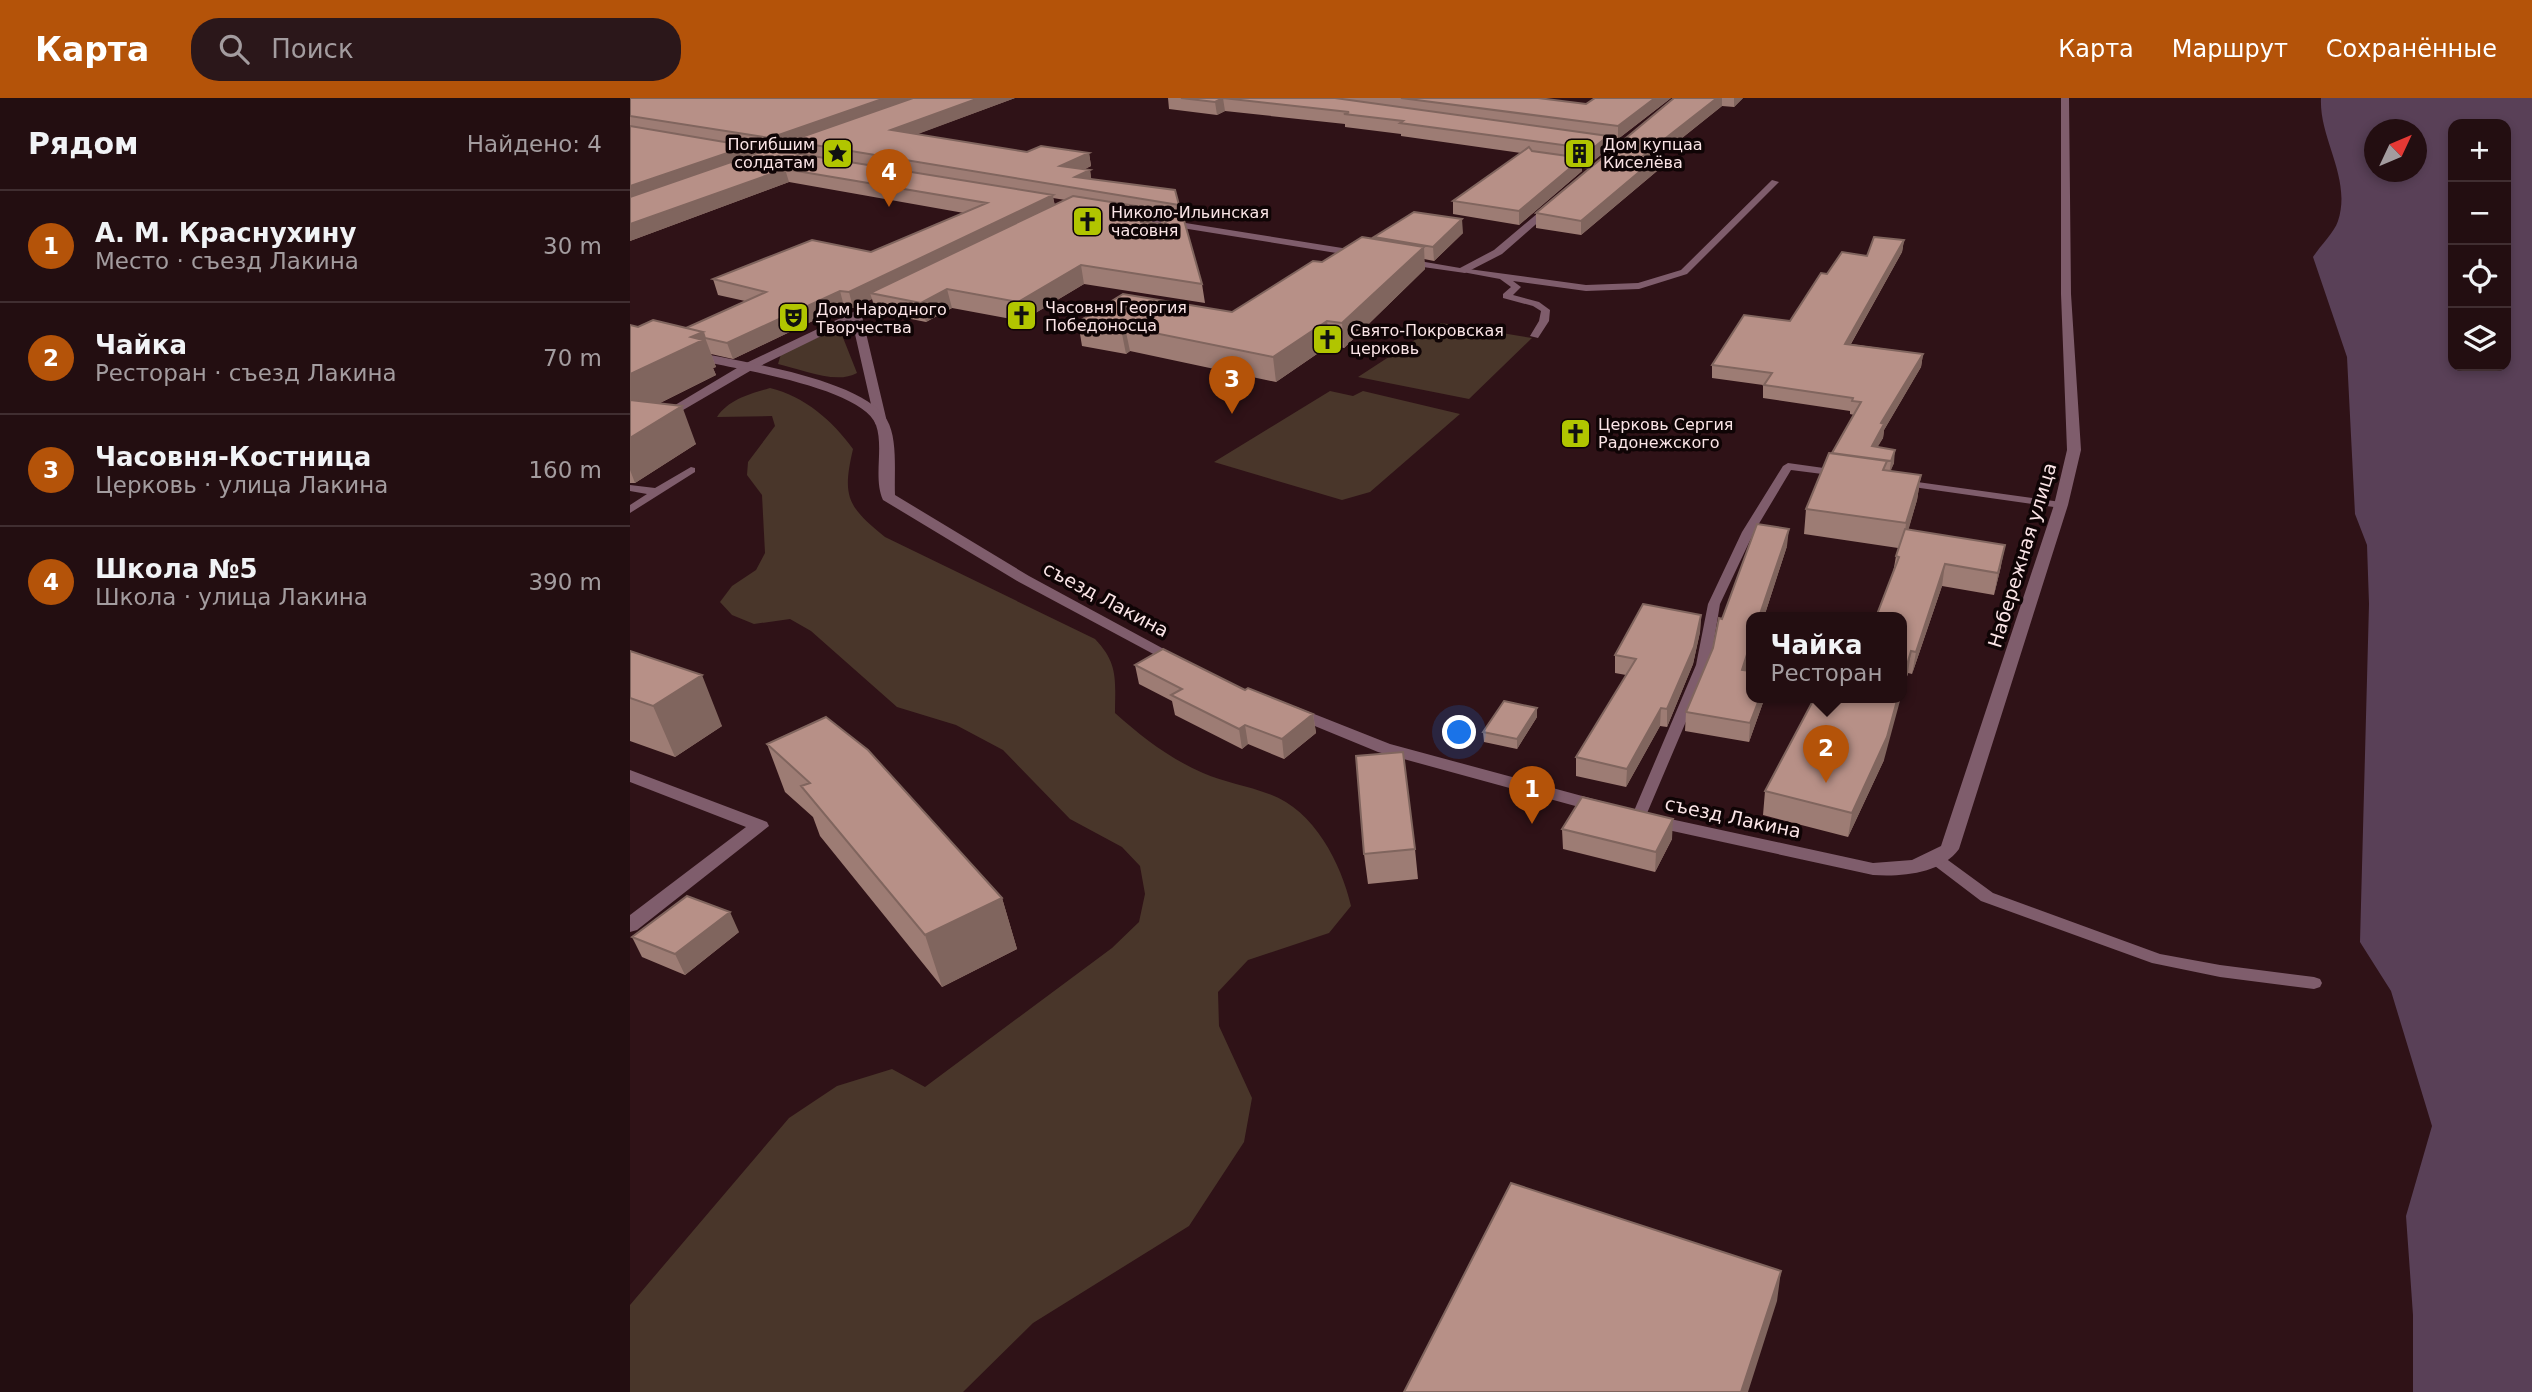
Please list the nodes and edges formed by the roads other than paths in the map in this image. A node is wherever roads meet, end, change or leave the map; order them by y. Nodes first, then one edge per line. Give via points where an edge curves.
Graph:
1 (2065, 98) edge
2 (1630, 137) edge
3 (1580, 139) edge
4 (1621, 145) junction
5 (1612, 153) edge
6 (1603, 160) edge
7 (1556, 162) edge
8 (1595, 168) junction
9 (1585, 176) edge
10 (1775, 182) dead end
11 (1566, 193) edge
12 (1113, 214) edge
13 (1167, 223) junction
14 (1157, 229) edge
15 (1367, 256) edge
16 (1394, 260) edge
17 (1461, 271) junction
18 (1499, 276) junction
19 (903, 291) edge
20 (856, 315) junction
21 (1535, 336) dead end
22 (681, 353) edge
23 (746, 368) junction
24 (881, 422) junction
25 (630, 437) edge
26 (691, 470) dead end
27 (1856, 476) edge
28 (1897, 482) edge
29 (630, 488) edge
30 (657, 492) junction
31 (2061, 505) junction
32 (630, 510) edge
33 (1191, 668) edge
34 (1281, 706) edge
35 (630, 776) edge
36 (1624, 814) junction
37 (1936, 859) junction
38 (630, 925) edge
39 (2314, 983) dead end

1 - 31 street, Набережная улица via 2066,294 2074,450
2 - 4 street
3 - 4 street
4 - 5 street
6 - 8 street
7 - 8 lane
8 - 9 street
10 - 18 lane via 1684,272 1639,286 1586,288
11 - 17 street via 1498,252
12 - 13 street
13 - 14 lane
13 - 15 street
16 - 17 street
17 - 18 lane
18 - 21 lane via 1517,287 1506,296 1546,310
19 - 20 street
20 - 23 street
20 - 24 street, съезд Лакина
22 - 23 street
23 - 24 street via 839,390 865,403
23 - 25 street
24 - 33 street, съезд Лакина via 888,497 1024,579
26 - 30 lane
27 - 36 lane via 1788,466 1748,533 1714,604 1703,665
28 - 31 lane
29 - 30 lane
30 - 32 lane
31 - 37 street, Набережная улица via 1948,849
34 - 36 street, съезд Лакина via 1384,748
35 - 38 street via 760,826
36 - 37 street, съезд Лакина via 1873,869 1895,871
37 - 39 lane via 1987,897 2158,959

